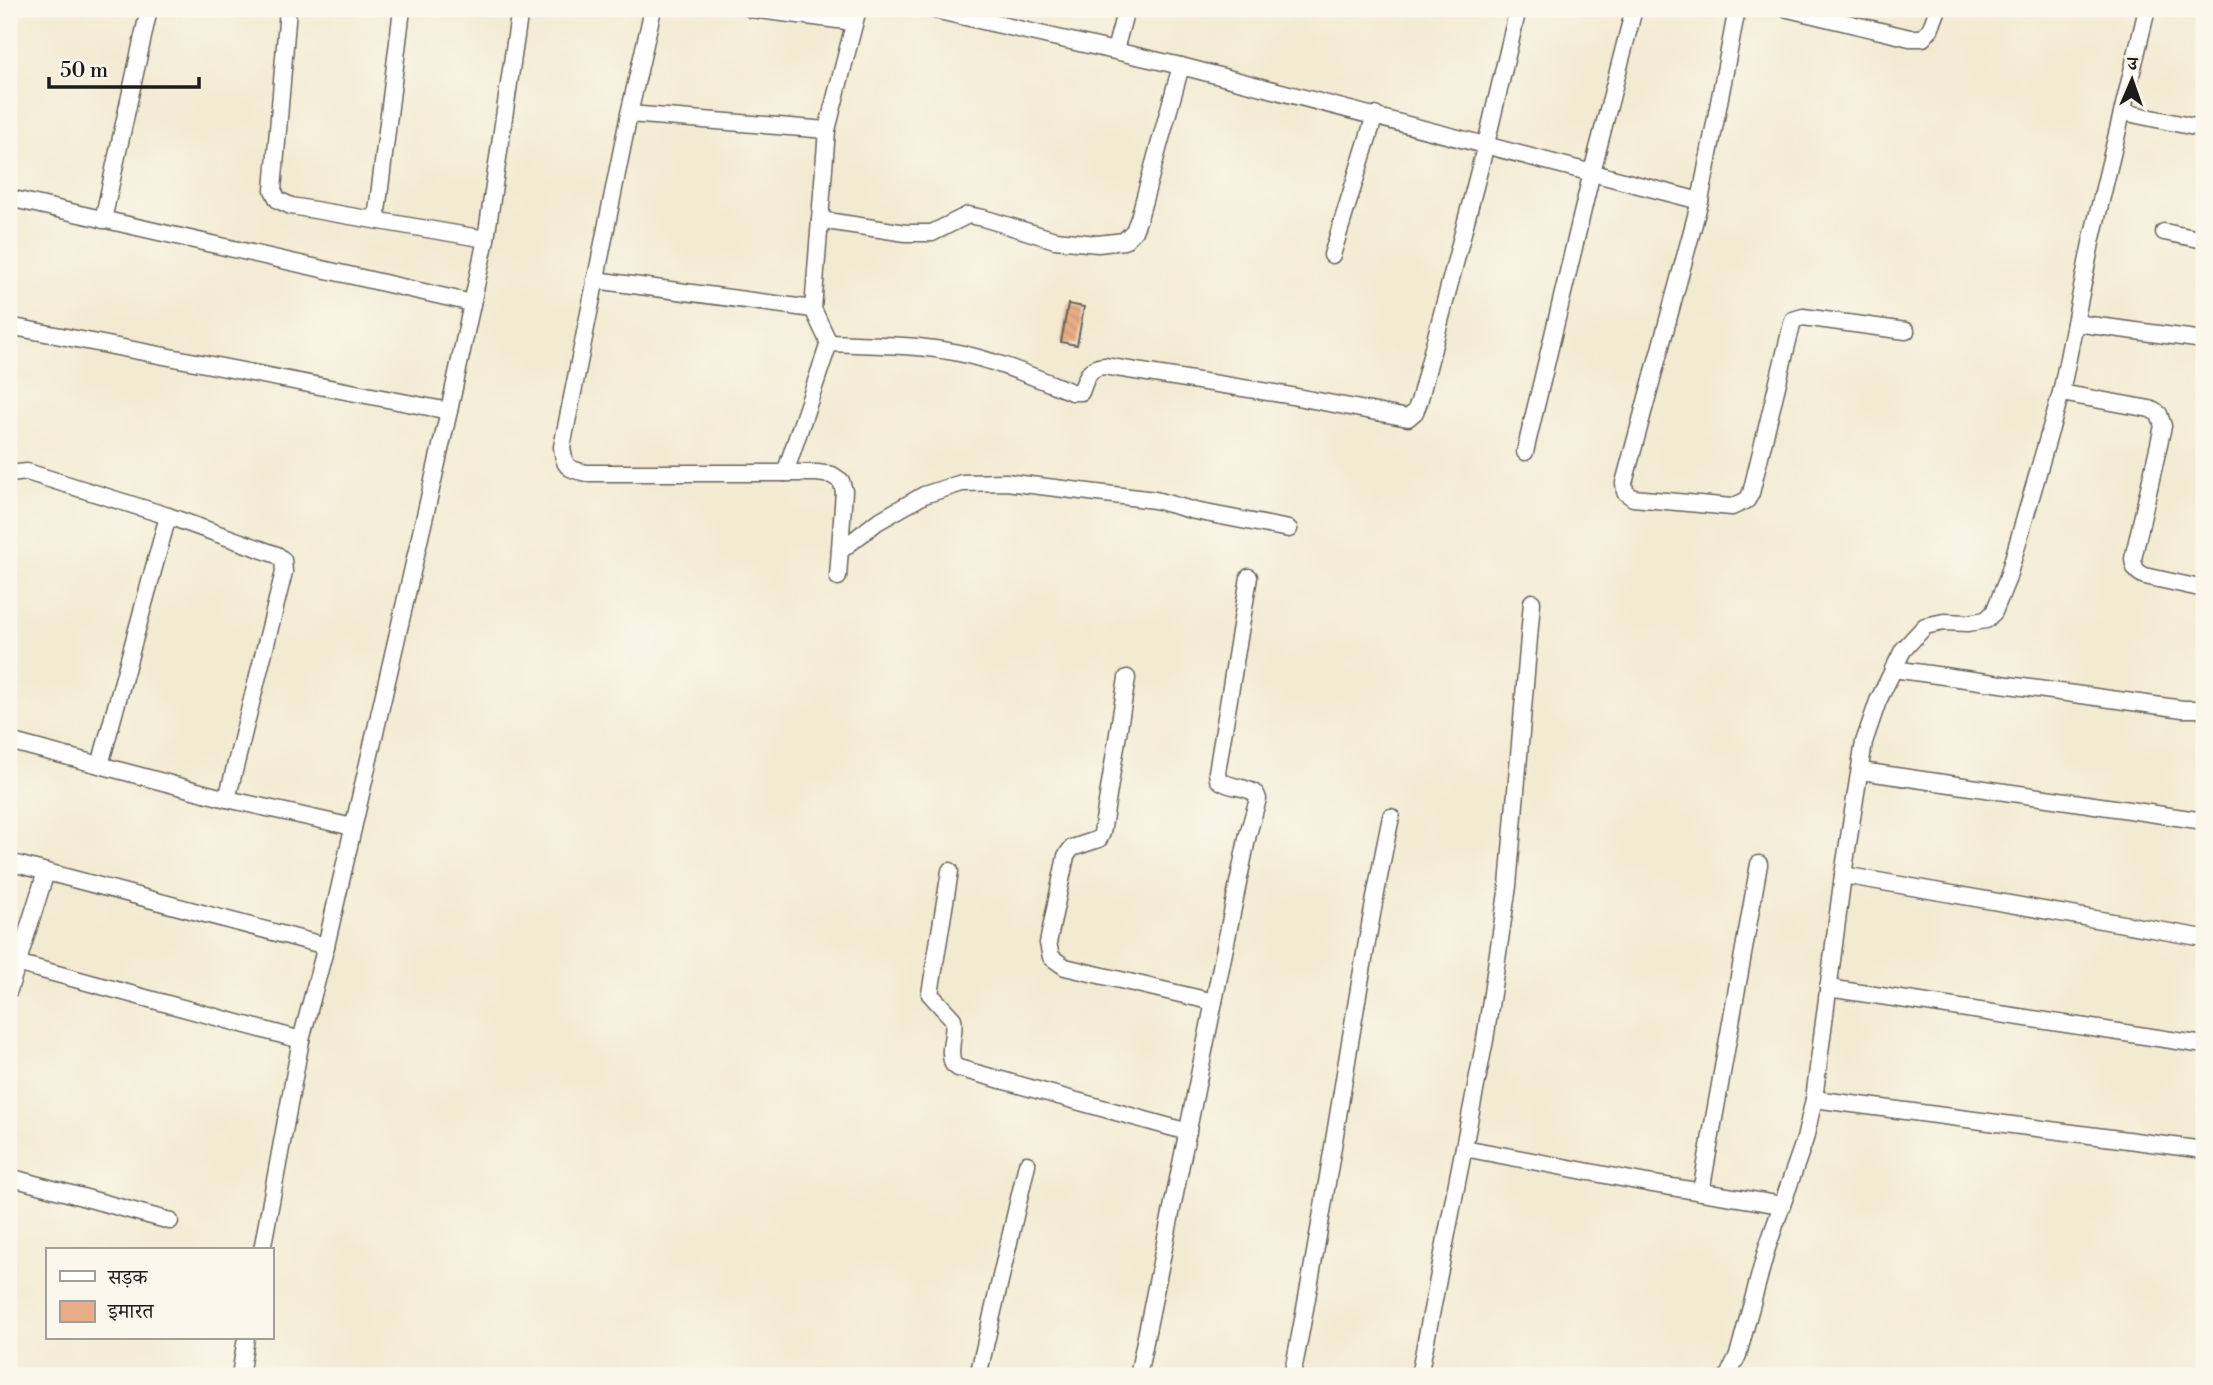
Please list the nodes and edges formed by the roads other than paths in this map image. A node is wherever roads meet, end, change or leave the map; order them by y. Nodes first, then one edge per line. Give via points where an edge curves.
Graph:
1 (149, 9) edge
2 (288, 9) edge
3 (402, 9) edge
4 (520, 9) edge
5 (653, 9) edge
6 (751, 9) edge
7 (930, 9) edge
8 (1126, 9) edge
9 (1518, 9) edge
10 (1634, 9) edge
11 (1737, 9) edge
12 (1788, 9) edge
13 (1938, 9) edge
14 (2147, 9) edge
15 (856, 15) edge
16 (1115, 50) junction
17 (1181, 66) junction
18 (2123, 111) junction
19 (629, 114) junction
20 (1375, 115) junction
21 (2204, 129) edge
22 (827, 130) junction
23 (1486, 144) junction
24 (1592, 172) junction
25 (9, 198) edge
26 (1700, 201) junction
27 (103, 220) junction
28 (376, 220) junction
29 (820, 220) junction
30 (2164, 232) dead end
31 (486, 239) junction
32 (2204, 240) edge
33 (1332, 255) dead end
34 (595, 279) junction
35 (472, 303) junction
36 (813, 309) junction
37 (2075, 323) junction
38 (9, 326) edge
39 (1906, 331) dead end
40 (2204, 340) edge
41 (829, 343) junction
42 (2061, 393) junction
43 (449, 411) junction
44 (1525, 452) dead end
45 (785, 473) junction
46 (9, 474) edge
47 (168, 516) junction
48 (1289, 529) dead end
49 (840, 551) junction
50 (1249, 576) dead end
51 (838, 578) dead end
52 (2204, 589) edge
53 (1532, 602) dead end
54 (1893, 669) junction
55 (1127, 678) dead end
56 (2204, 709) edge
57 (9, 741) edge
58 (100, 765) junction
59 (1861, 771) junction
60 (227, 799) junction
61 (1391, 817) dead end
62 (2204, 821) edge
63 (353, 827) junction
64 (9, 862) edge
65 (1759, 863) dead end
66 (46, 872) junction
67 (950, 872) dead end
68 (1843, 875) junction
69 (2204, 938) edge
70 (326, 946) junction
71 (13, 962) edge
72 (1828, 988) junction
73 (9, 990) edge
74 (1214, 1002) junction
75 (302, 1040) junction
76 (2204, 1045) edge
77 (1814, 1099) junction
78 (1188, 1132) junction
79 (1464, 1148) junction
80 (2204, 1150) edge
81 (1027, 1164) dead end
82 (9, 1177) edge
83 (1701, 1192) junction
84 (1782, 1205) junction
85 (170, 1222) dead end
86 (262, 1248) edge
87 (246, 1340) edge
88 (240, 1376) edge
89 (978, 1376) edge
90 (1138, 1376) edge
91 (1292, 1376) edge
92 (1419, 1376) edge
93 (1728, 1376) edge

1 - 27 street
2 - 28 street via 273,190 278,200 291,206
3 - 28 street
4 - 31 street
5 - 19 street
6 - 15 street
7 - 16 street
8 - 16 street
9 - 23 street
10 - 24 street
11 - 26 street
12 - 13 street via 1923,38
14 - 18 street
15 - 22 street
16 - 17 street
17 - 20 street
17 - 29 street via 1139,218 1124,242 1055,240 968,215 932,233
18 - 21 street
18 - 37 street
19 - 22 street
19 - 34 street
20 - 23 street
20 - 33 street
22 - 29 street
23 - 24 street
23 - 41 street via 1419,402 1408,418 1104,366 1087,374 1082,392 1072,392 954,352
24 - 26 street
24 - 44 street
25 - 27 street
26 - 39 street via 1624,483 1625,492 1633,498 1732,507 1747,499 1793,320 1803,317
27 - 35 street
28 - 31 street
29 - 36 street
30 - 32 street
31 - 35 street
34 - 36 street
34 - 45 street via 562,447 568,468 586,473
35 - 43 street
36 - 41 street
37 - 40 street
37 - 42 street
38 - 43 street
41 - 45 street
42 - 52 street via 2159,414 2163,426 2133,565 2145,576
42 - 54 street via 1994,612 1986,620 1926,626 1903,650
43 - 63 street
45 - 49 street via 825,474 841,481
46 - 47 street via 27,472
47 - 58 street
47 - 60 street via 283,560 284,572
48 - 49 street via 1155,500 1006,482 962,483 924,495 877,522
49 - 51 street
50 - 74 street via 1217,772 1223,783 1251,790 1258,799
53 - 79 street via 1508,886
54 - 56 street
54 - 59 street via 1864,742
55 - 74 street via 1102,833 1099,839 1072,848 1066,856 1048,943 1051,957 1065,967
57 - 58 street
58 - 60 street
59 - 62 street
59 - 68 street
60 - 63 street
61 - 91 street
63 - 70 street
64 - 66 street
65 - 83 street
66 - 70 street
66 - 71 street
67 - 78 street via 930,994 953,1019 953,1064
68 - 69 street
68 - 72 street
70 - 75 street
71 - 73 street
71 - 75 street
72 - 76 street
72 - 77 street
74 - 78 street
75 - 86 street
77 - 80 street
77 - 84 street
78 - 90 street
79 - 83 street
79 - 92 street
81 - 89 street
82 - 85 street
83 - 84 street
84 - 93 street
87 - 88 street

